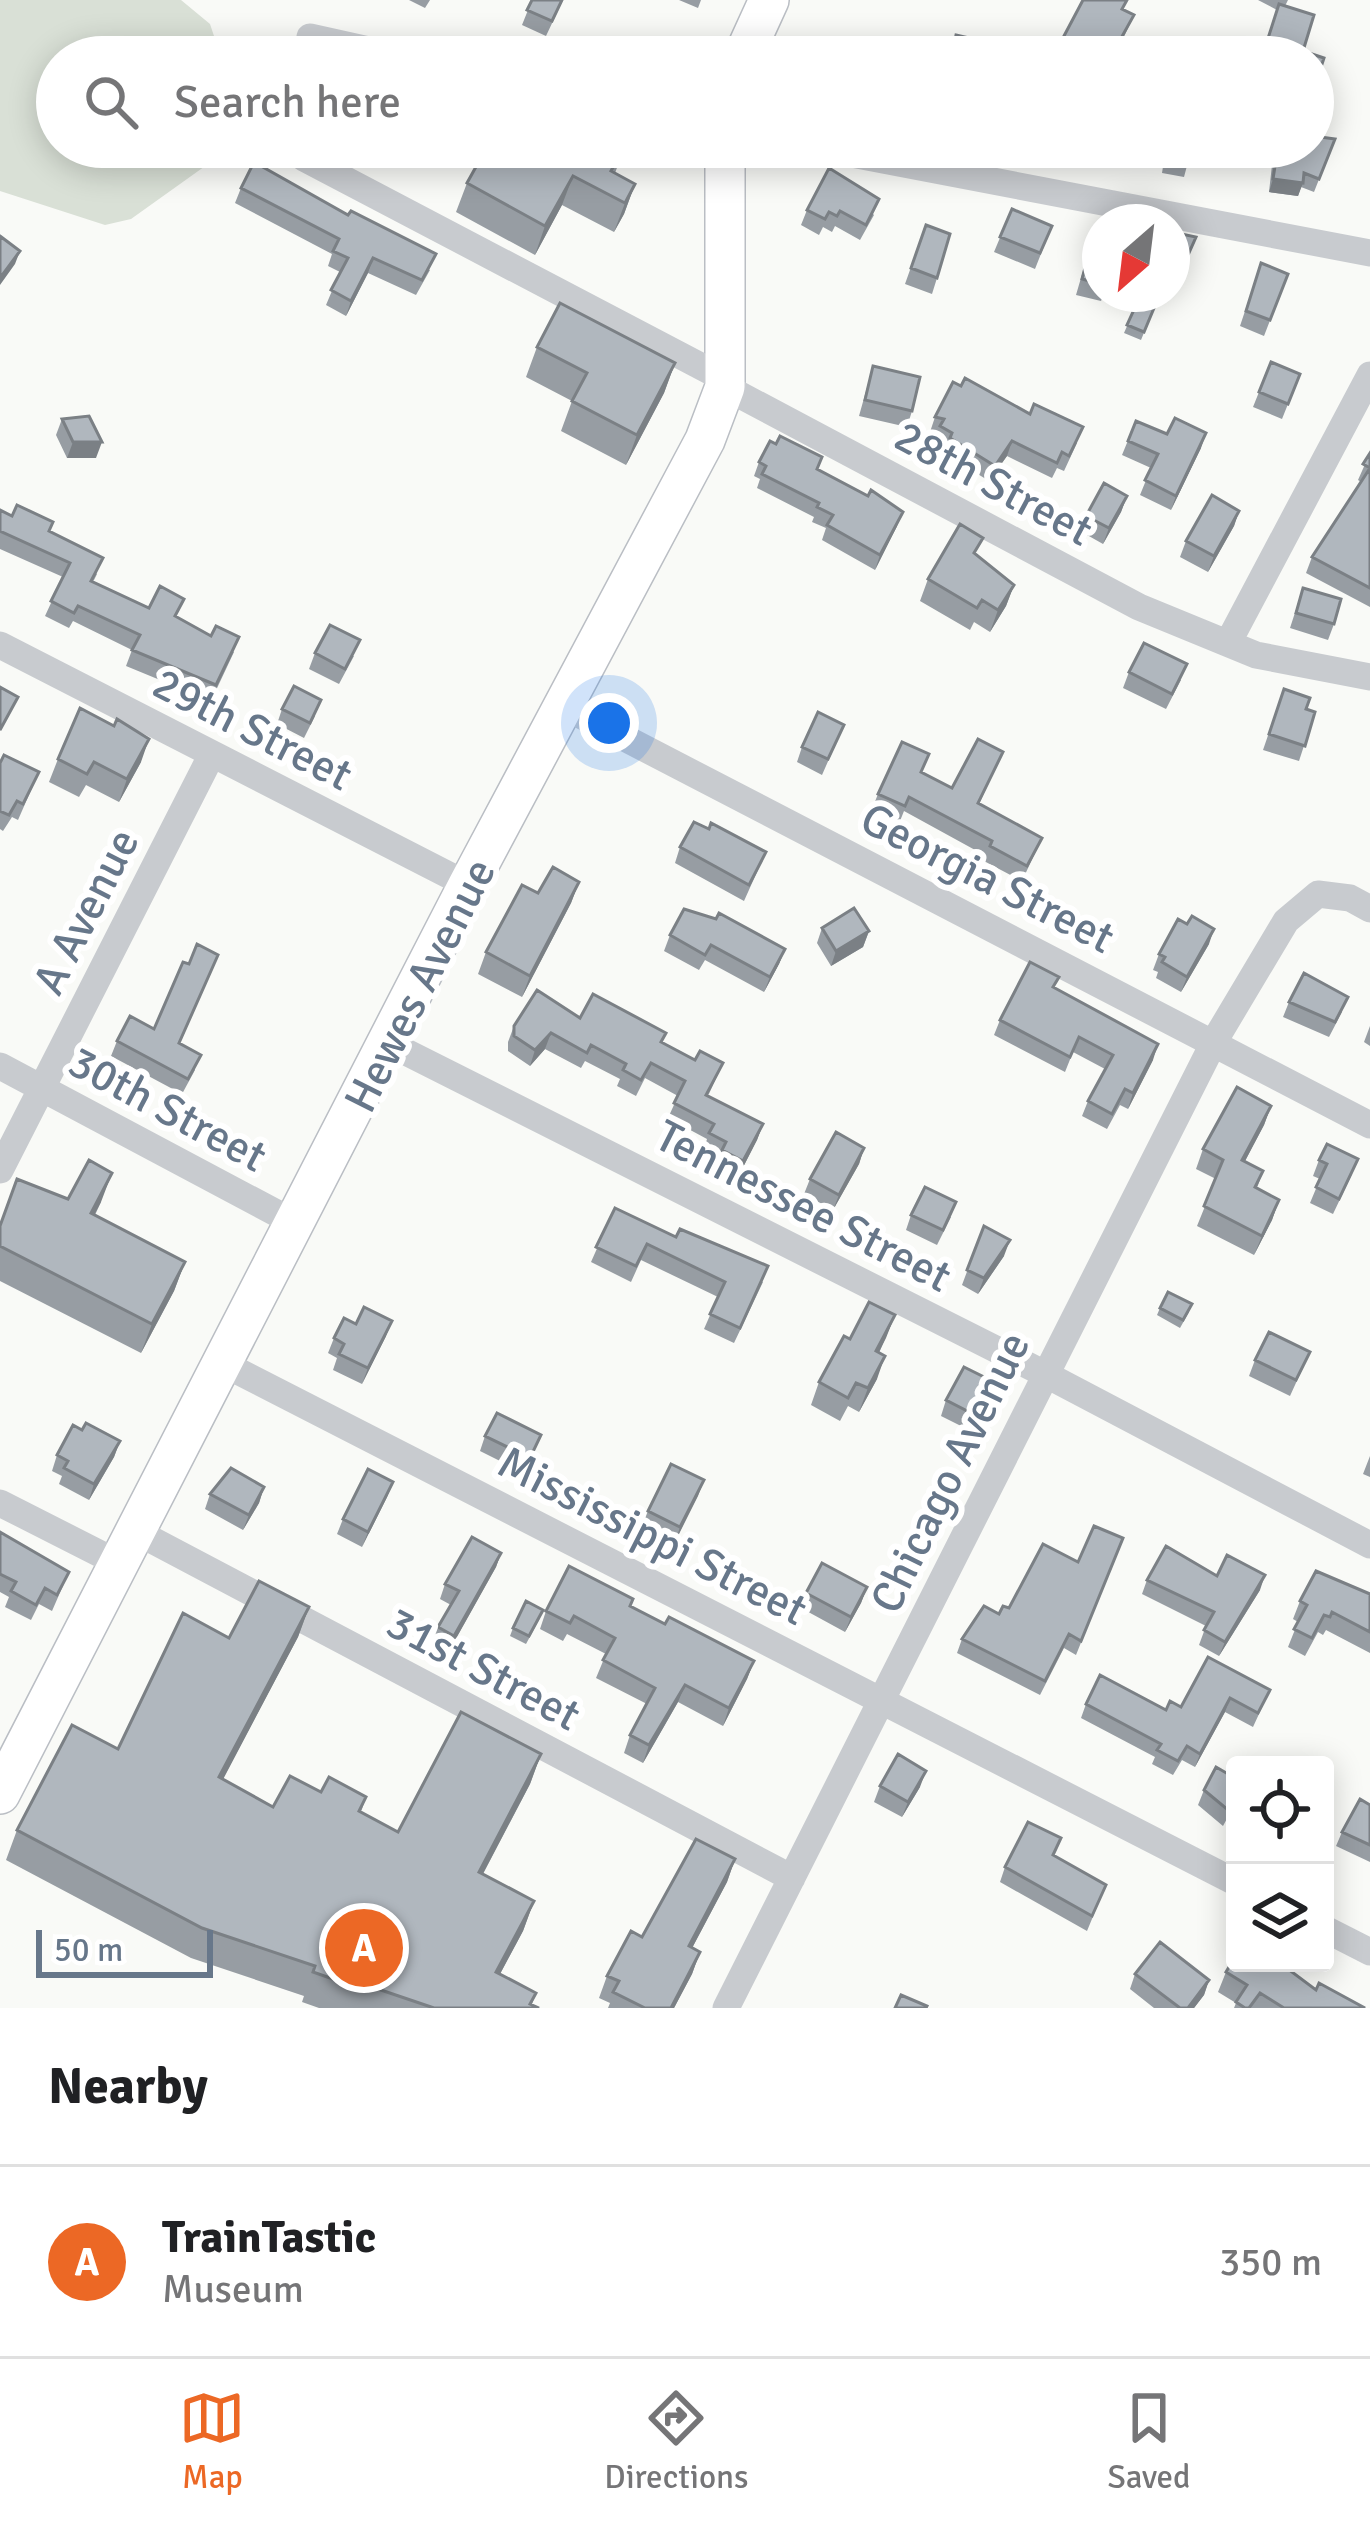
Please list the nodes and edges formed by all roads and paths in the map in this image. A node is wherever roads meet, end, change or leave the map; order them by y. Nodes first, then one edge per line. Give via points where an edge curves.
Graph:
1 (769, 0) edge
2 (753, 36) edge
3 (323, 168) edge
4 (725, 168) edge
5 (925, 168) edge
6 (1370, 253) edge
7 (1370, 375) edge
8 (725, 383) junction
9 (1228, 643) junction
10 (0, 645) edge
11 (1370, 677) edge
12 (565, 707) junction
13 (212, 754) junction
14 (468, 885) junction
15 (1370, 908) edge
16 (1216, 1040) junction
17 (390, 1044) junction
18 (0, 1066) edge
19 (42, 1087) junction
20 (1370, 1125) edge
21 (0, 1170) edge
22 (297, 1224) junction
23 (224, 1364) junction
24 (1043, 1372) junction
25 (0, 1503) edge
26 (1370, 1545) edge
27 (128, 1548) junction
28 (885, 1700) junction
29 (0, 1794) edge
30 (1226, 1877) edge
31 (792, 1878) junction
32 (1334, 1934) edge
33 (1370, 1952) edge
34 (726, 2008) edge

1 - 2 main road
3 - 8 street, 28th Street
4 - 8 main road, Hewes Avenue
5 - 6 street
7 - 9 street
8 - 9 street, 28th Street via 1138,607
8 - 12 main road, Hewes Avenue via 705,440
9 - 11 street, 28th Street
10 - 13 street, 29th Street
12 - 14 main road, Hewes Avenue
12 - 16 street, Georgia Street
13 - 14 street, 29th Street
13 - 19 street, A Avenue
14 - 17 main road, Hewes Avenue
15 - 16 street, Chicago Avenue via 1318,894 1286,921
16 - 20 street, Georgia Street
16 - 24 street, Chicago Avenue
17 - 22 main road, Hewes Avenue
17 - 24 street, Tennessee Street
18 - 19 street, 30th Street
19 - 21 street, A Avenue
19 - 22 street, 30th Street
22 - 23 main road, Hewes Avenue
23 - 27 main road, Hewes Avenue
23 - 28 street, Mississippi Street
24 - 26 street, Tennessee Street
24 - 28 street, Chicago Avenue
25 - 27 street, 31st Street
27 - 29 main road, Hewes Avenue
27 - 31 street, 31st Street
28 - 30 street, Mississippi Street
28 - 31 street, Chicago Avenue
31 - 34 street, Chicago Avenue
32 - 33 street

